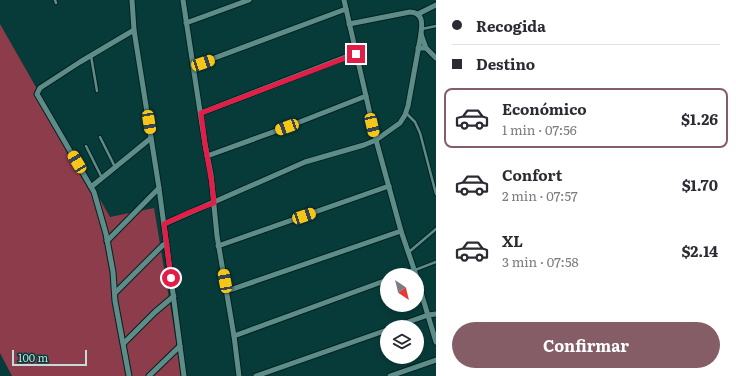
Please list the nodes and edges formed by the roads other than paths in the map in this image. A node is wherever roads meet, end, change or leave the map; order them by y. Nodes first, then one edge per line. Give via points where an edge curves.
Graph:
1 (132, 0) edge
2 (183, 0) edge
3 (249, 0) edge
4 (344, 0) edge
5 (436, 5) edge
6 (346, 9) junction
7 (418, 14) junction
8 (186, 23) junction
9 (349, 24) junction
10 (436, 26) edge
11 (134, 30) junction
12 (421, 32) junction
13 (418, 48) junction
14 (426, 48) junction
15 (356, 54) junction
16 (91, 56) junction
17 (436, 58) edge
18 (193, 66) junction
19 (97, 91) dead end
20 (366, 96) junction
21 (201, 113) junction
22 (406, 113) junction
23 (100, 137) dead end
24 (151, 138) junction
25 (376, 140) junction
26 (86, 146) dead end
27 (207, 156) junction
28 (115, 167) junction
29 (102, 178) junction
30 (389, 186) junction
31 (91, 187) junction
32 (159, 188) junction
33 (436, 194) edge
34 (214, 203) junction
35 (164, 224) junction
36 (436, 229) edge
37 (401, 230) junction
38 (107, 241) junction
39 (167, 244) junction
40 (218, 246) junction
41 (408, 254) junction
42 (436, 262) edge
43 (413, 268) edge
44 (424, 268) edge
45 (380, 283) edge
46 (226, 291) junction
47 (115, 293) junction
48 (174, 296) junction
49 (424, 302) edge
50 (436, 314) edge
51 (428, 315) junction
52 (414, 320) edge
53 (380, 332) edge
54 (234, 336) junction
55 (436, 342) edge
56 (124, 343) junction
57 (180, 346) junction
58 (436, 360) edge
59 (129, 376) edge
60 (149, 376) edge
61 (184, 376) edge
62 (239, 376) edge
63 (256, 376) edge
64 (390, 376) edge

1 - 11 street
2 - 8 street
3 - 8 street
4 - 6 street
5 - 7 street
6 - 9 street
6 - 18 street
7 - 9 street via 410,12
7 - 12 street via 422,22
8 - 18 street
9 - 15 street
10 - 12 lane
11 - 16 street
11 - 24 street
12 - 13 street
12 - 14 street
13 - 14 street
13 - 22 street
14 - 17 street
15 - 20 street
15 - 21 street
16 - 19 lane
16 - 31 street via 40,88 37,94
18 - 21 street
20 - 25 street
20 - 27 street
21 - 27 street
22 - 25 street via 397,126
22 - 33 lane via 413,119 420,133
23 - 28 lane
24 - 28 street
24 - 32 street
25 - 30 street
25 - 34 street via 305,162
26 - 29 lane
27 - 34 street
28 - 29 street
29 - 31 street
30 - 37 street
30 - 40 street
31 - 38 street
32 - 35 street
32 - 38 street
34 - 35 street
34 - 40 street
35 - 39 street
36 - 41 lane
37 - 41 street
37 - 46 street
38 - 47 street
39 - 47 street via 163,245
39 - 48 street
40 - 46 street
41 - 43 street
42 - 44 lane
45 - 54 street
46 - 54 street
47 - 56 street
48 - 56 street
48 - 57 street
49 - 51 street
50 - 51 street
51 - 52 street
51 - 55 street
53 - 63 street
54 - 62 street
56 - 59 street
57 - 60 street
57 - 61 street
58 - 64 street

